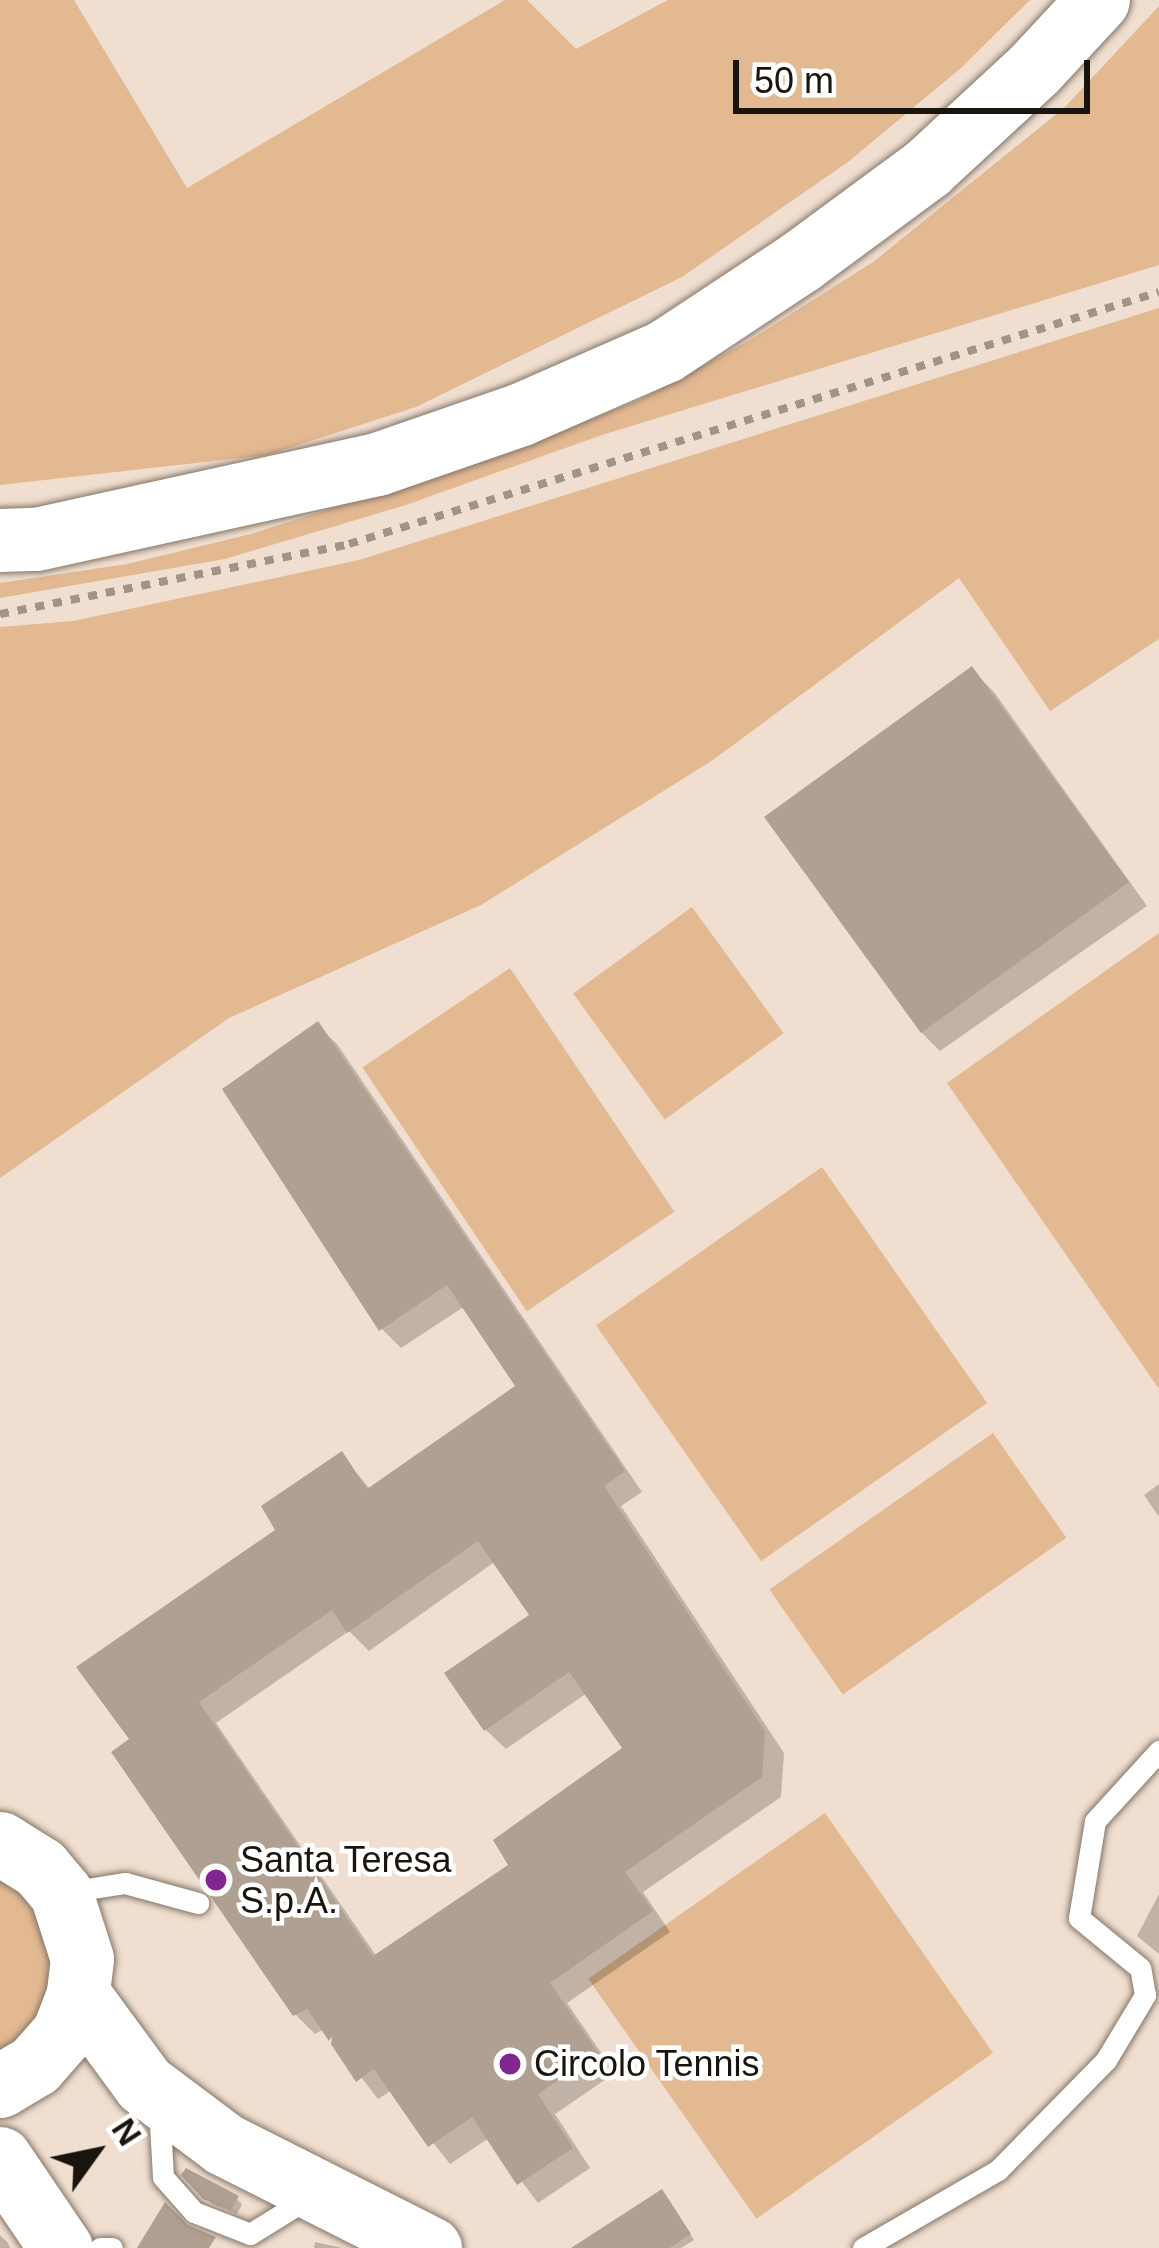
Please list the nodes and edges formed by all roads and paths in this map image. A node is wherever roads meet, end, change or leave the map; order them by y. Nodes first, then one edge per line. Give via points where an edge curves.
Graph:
1 (1098, 0) edge
2 (1159, 292) edge
3 (0, 540) edge
4 (0, 614) edge
5 (1159, 1751) edge
6 (0, 1843) edge
7 (61, 1893) junction
8 (198, 1903) dead end
9 (78, 1994) junction
10 (0, 2086) edge
11 (0, 2158) edge
12 (61, 2248) edge
13 (100, 2248) edge
14 (112, 2248) edge
15 (430, 2248) edge
16 (863, 2248) edge

1 - 3 street via 927,168 664,351 377,464
2 - 4 path via 349,544
5 - 16 lane via 1095,1821 1079,1918 1140,1968 1145,1995 1106,2060 998,2170
6 - 7 street via 40,1868
7 - 8 lane via 125,1883
7 - 9 street via 82,1959
9 - 10 street via 63,2033 35,2065
9 - 15 street via 143,2084 224,2144
11 - 12 street
13 - 14 lane

